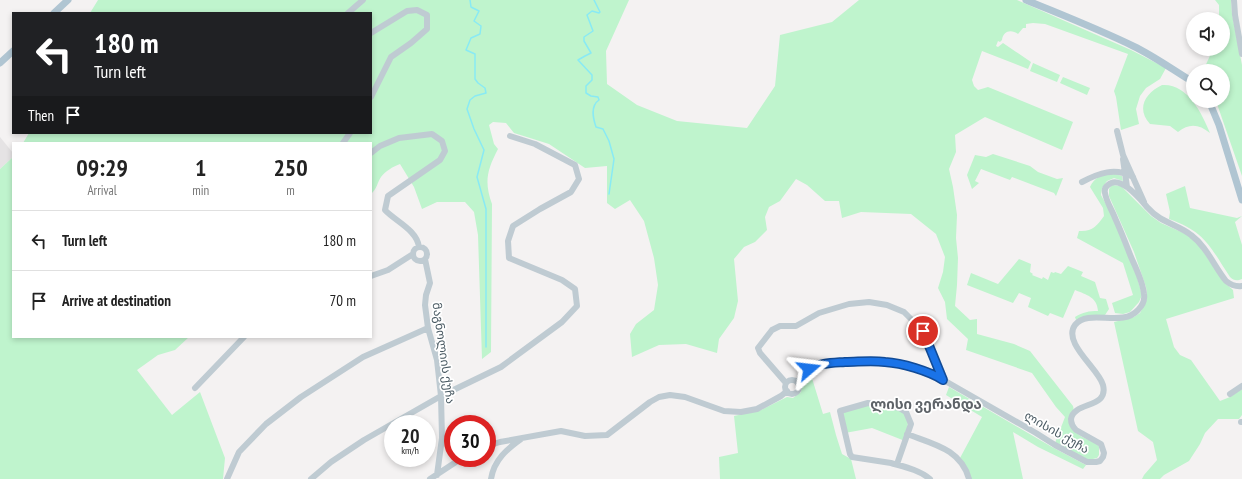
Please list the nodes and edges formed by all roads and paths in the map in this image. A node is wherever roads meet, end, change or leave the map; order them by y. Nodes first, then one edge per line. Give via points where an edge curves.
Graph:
1 (68, 0) edge
2 (363, 0) edge
3 (1026, 0) edge
4 (1234, 0) edge
5 (55, 12) edge
6 (349, 12) edge
7 (372, 32) edge
8 (12, 52) edge
9 (1242, 54) edge
10 (0, 63) edge
11 (1186, 77) edge
12 (372, 95) edge
13 (1212, 108) edge
14 (1117, 131) dead end
15 (510, 136) dead end
16 (372, 152) edge
17 (1123, 156) junction
18 (1124, 173) junction
19 (1133, 177) junction
20 (1082, 182) dead end
21 (1127, 187) junction
22 (1242, 200) edge
23 (1146, 205) junction
24 (418, 247) junction
25 (413, 254) junction
26 (425, 259) junction
27 (372, 276) edge
28 (1242, 286) edge
29 (428, 328) junction
30 (243, 338) edge
31 (943, 380) junction
32 (797, 382) junction
33 (786, 383) junction
34 (1242, 386) edge
35 (195, 388) dead end
36 (787, 391) junction
37 (1230, 394) dead end
38 (441, 396) junction
39 (908, 434) junction
40 (523, 438) junction
41 (496, 443) edge
42 (897, 464) junction
43 (449, 467) edge
44 (437, 475) junction
45 (227, 479) edge
46 (311, 479) edge
47 (430, 479) edge
48 (491, 479) edge
49 (930, 479) edge
50 (969, 479) edge

1 - 5 main road
2 - 6 street
3 - 11 main road via 1133,46
4 - 9 street
7 - 12 street via 407,11 417,10 427,15 427,29 391,57
8 - 10 main road
13 - 22 main road via 1220,125
14 - 17 street
15 - 38 street via 535,144 575,165 579,179 571,192 513,226 508,241 509,258 575,288 577,306 562,322 501,367
16 - 24 street via 399,138 432,134 442,140 445,151 440,160 388,196 385,210 418,241
17 - 18 street
17 - 19 street
18 - 19 street
18 - 20 street via 1106,172
18 - 21 street
19 - 23 street
21 - 23 street
21 - 31 street, ლისის ქუჩა via 1115,182 1106,186 1105,193 1138,274 1144,300 1131,315 1114,319 1084,320 1076,324 1072,333 1074,342 1101,382 1103,390 1095,403 1073,413 1072,423 1076,430 1101,444 1104,452 1100,461 1086,462
23 - 28 street via 1160,220 1185,231 1198,241 1226,281 1237,287
24 - 25 street
24 - 26 street via 427,250
25 - 26 street via 416,260
25 - 27 street via 388,270
26 - 29 street, მაგნოლიის ქუჩა via 430,283 425,305
29 - 38 street, მაგნოლიის ქუჩა via 437,360
29 - 45 street via 363,357 301,397 266,424 239,452
30 - 35 street
31 - 32 street, ლისის ქუჩა via 927,372 872,361 816,365
31 - 33 street via 923,331 904,312 887,305 869,302 848,304 819,313 796,326 780,326 772,330 758,348
32 - 33 street via 790,380
32 - 36 street via 797,391 792,394
33 - 36 street
34 - 37 street
36 - 40 street via 757,409 741,412 724,411 685,397 670,395 650,402 607,435 585,436 560,431
38 - 44 street, მაგნოლიის ქუჩა via 442,438
38 - 46 street via 364,440
39 - 42 street
39 - 42 street via 911,424 909,417 899,408 868,403 840,411 852,457
39 - 50 street via 949,450 966,470
40 - 41 street
40 - 48 street via 502,455
42 - 49 street
43 - 44 street
44 - 47 street

